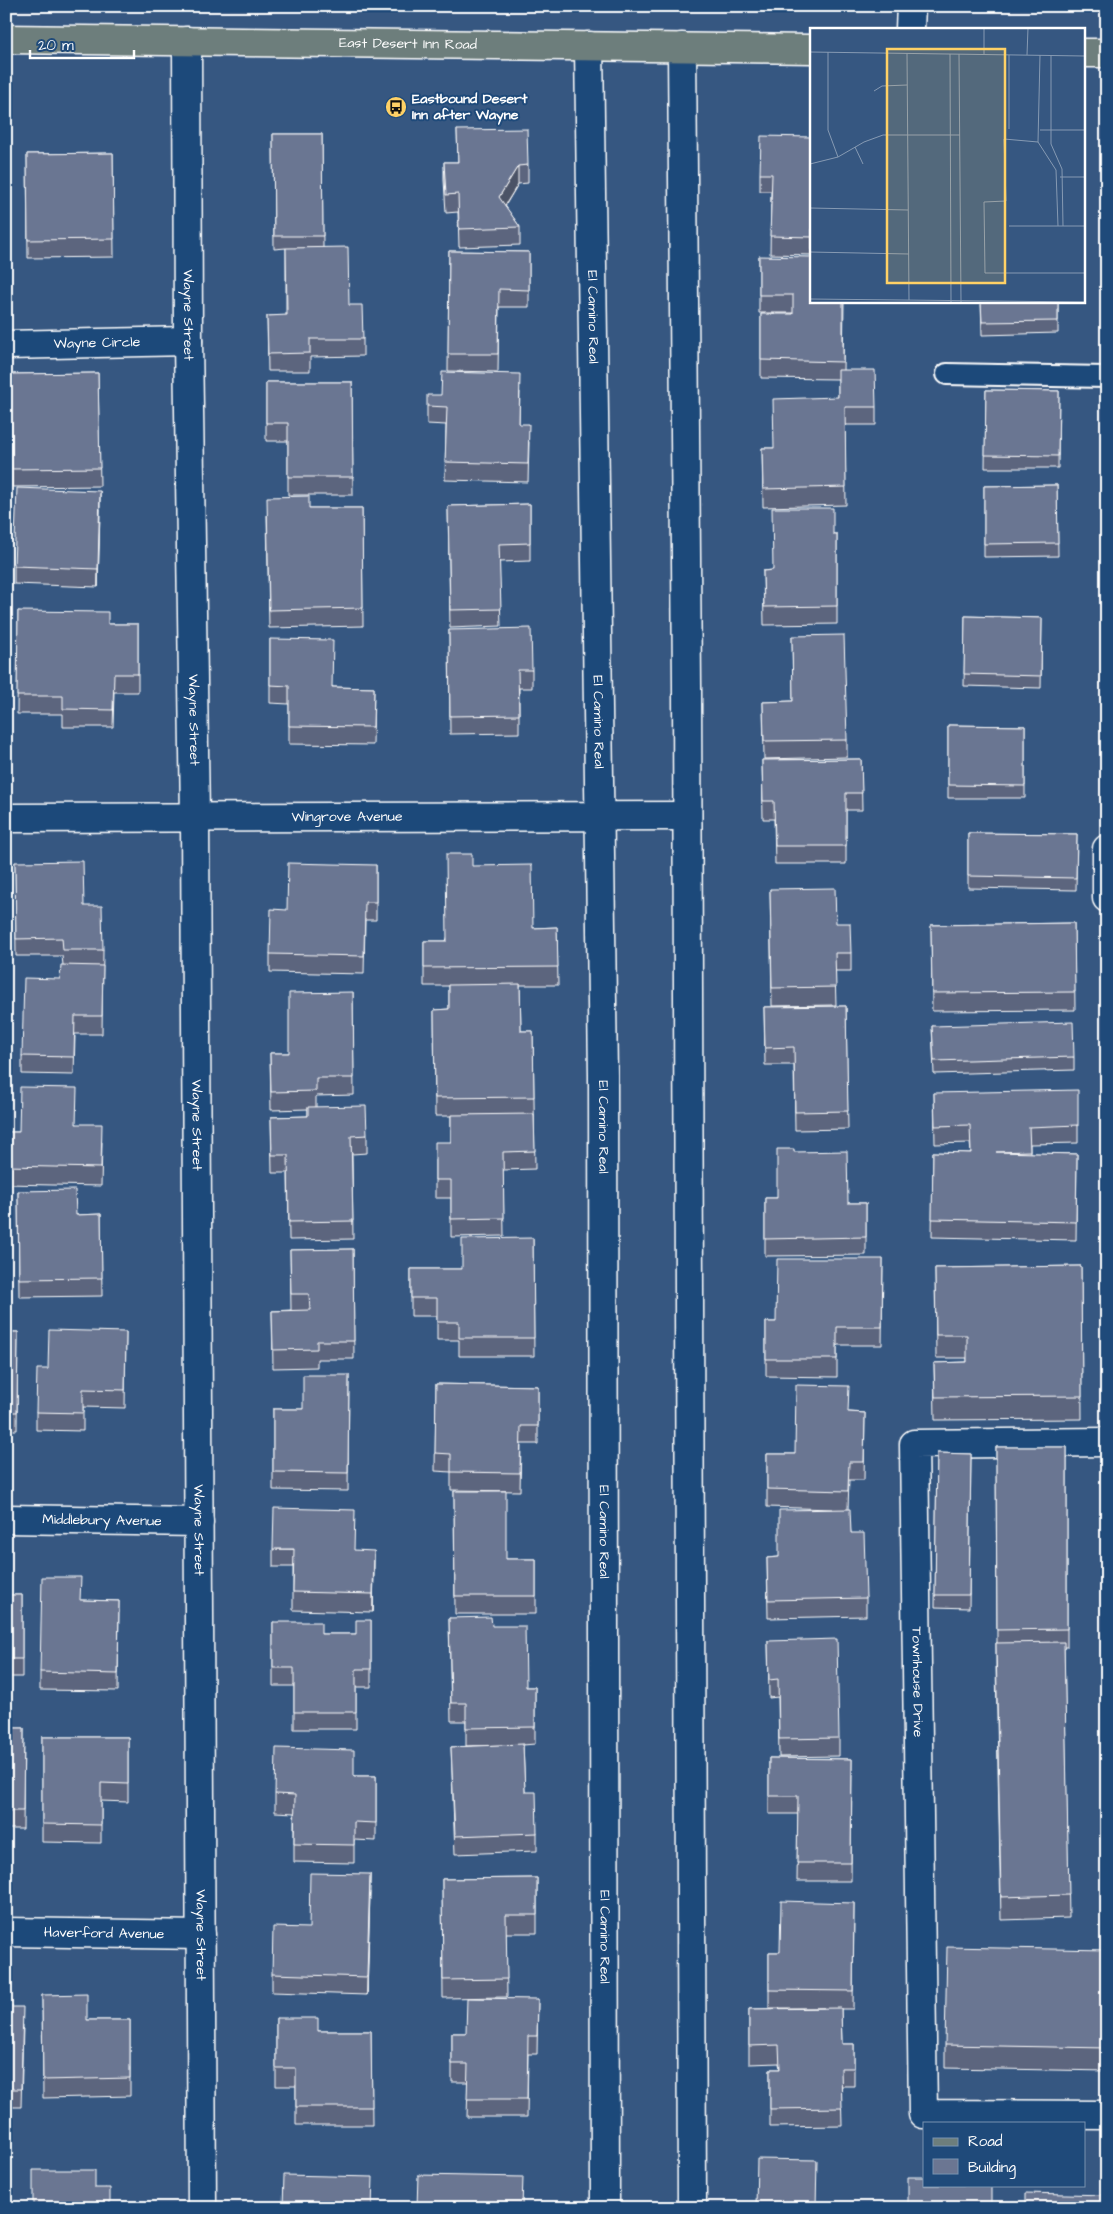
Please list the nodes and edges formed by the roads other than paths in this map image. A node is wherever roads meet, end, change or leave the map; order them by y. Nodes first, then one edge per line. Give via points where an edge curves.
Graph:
1 (911, 6) edge
2 (910, 28) edge
3 (6, 38) edge
4 (187, 41) junction
5 (589, 46) junction
6 (682, 47) junction
7 (810, 49) edge
8 (1086, 53) edge
9 (1107, 53) edge
10 (188, 342) junction
11 (6, 345) edge
12 (948, 374) dead end
13 (1107, 377) edge
14 (600, 816) junction
15 (687, 816) junction
16 (195, 817) junction
17 (6, 818) edge
18 (1106, 858) edge
19 (1107, 898) edge
20 (1107, 1442) edge
21 (6, 1519) edge
22 (199, 1522) junction
23 (6, 1932) edge
24 (201, 1936) junction
25 (1107, 2115) edge
26 (202, 2208) edge
27 (605, 2208) edge
28 (692, 2208) edge

1 - 2 street
3 - 4 main road, East Desert Inn Road
4 - 5 main road, East Desert Inn Road
4 - 10 street, Wayne Street
5 - 6 main road, East Desert Inn Road
5 - 14 street, El Camino Real
6 - 7 main road, East Desert Inn Road
6 - 15 street
8 - 9 main road
10 - 11 street, Wayne Circle
10 - 16 street, Wayne Street
12 - 13 lane
14 - 15 street, Wingrove Avenue
14 - 16 street, Wingrove Avenue
14 - 27 street, El Camino Real via 604,1075
15 - 28 street
16 - 17 street, Wingrove Avenue
16 - 22 street, Wayne Street
18 - 19 street
20 - 25 street, Townhouse Drive via 914,1444 923,2114
21 - 22 street, Middlebury Avenue
22 - 24 street, Wayne Street
23 - 24 street, Haverford Avenue
24 - 26 street, Wayne Street

